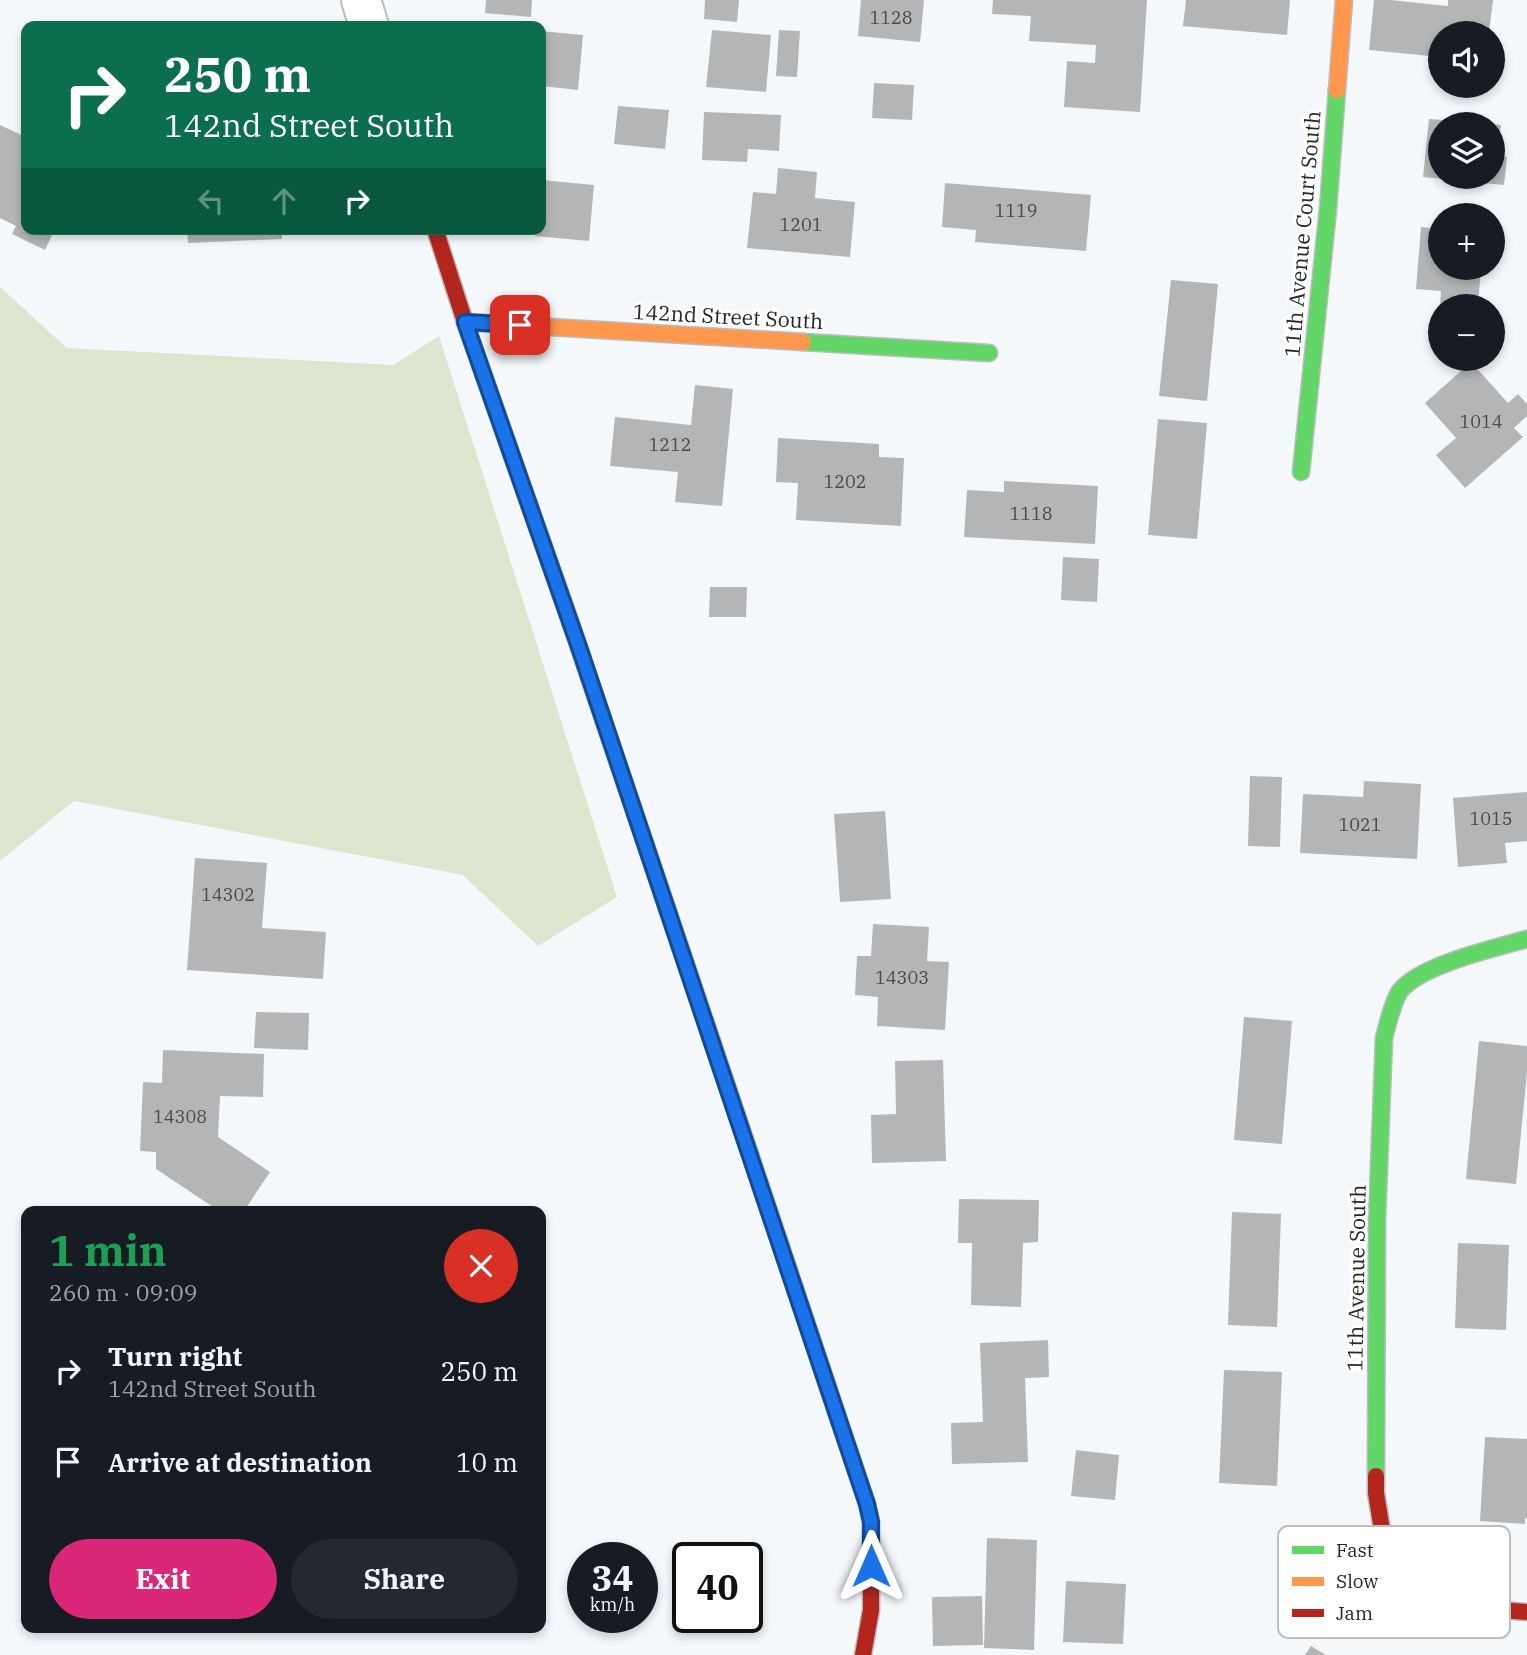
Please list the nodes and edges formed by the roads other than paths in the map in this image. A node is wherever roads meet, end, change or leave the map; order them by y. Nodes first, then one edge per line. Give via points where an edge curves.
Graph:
1 (361, 0) edge
2 (1344, 0) edge
3 (367, 21) edge
4 (437, 235) edge
5 (465, 322) junction
6 (989, 353) dead end
7 (1301, 472) dead end
8 (1527, 939) edge
9 (1381, 1526) edge
10 (863, 1655) edge

1 - 3 street
2 - 7 street, 11th Avenue Court South
4 - 5 street
5 - 6 street, 142nd Street South
5 - 10 street via 867,1504 871,1610
8 - 9 street, 11th Avenue South via 1422,973 1400,991 1384,1038 1377,1219 1376,1493

